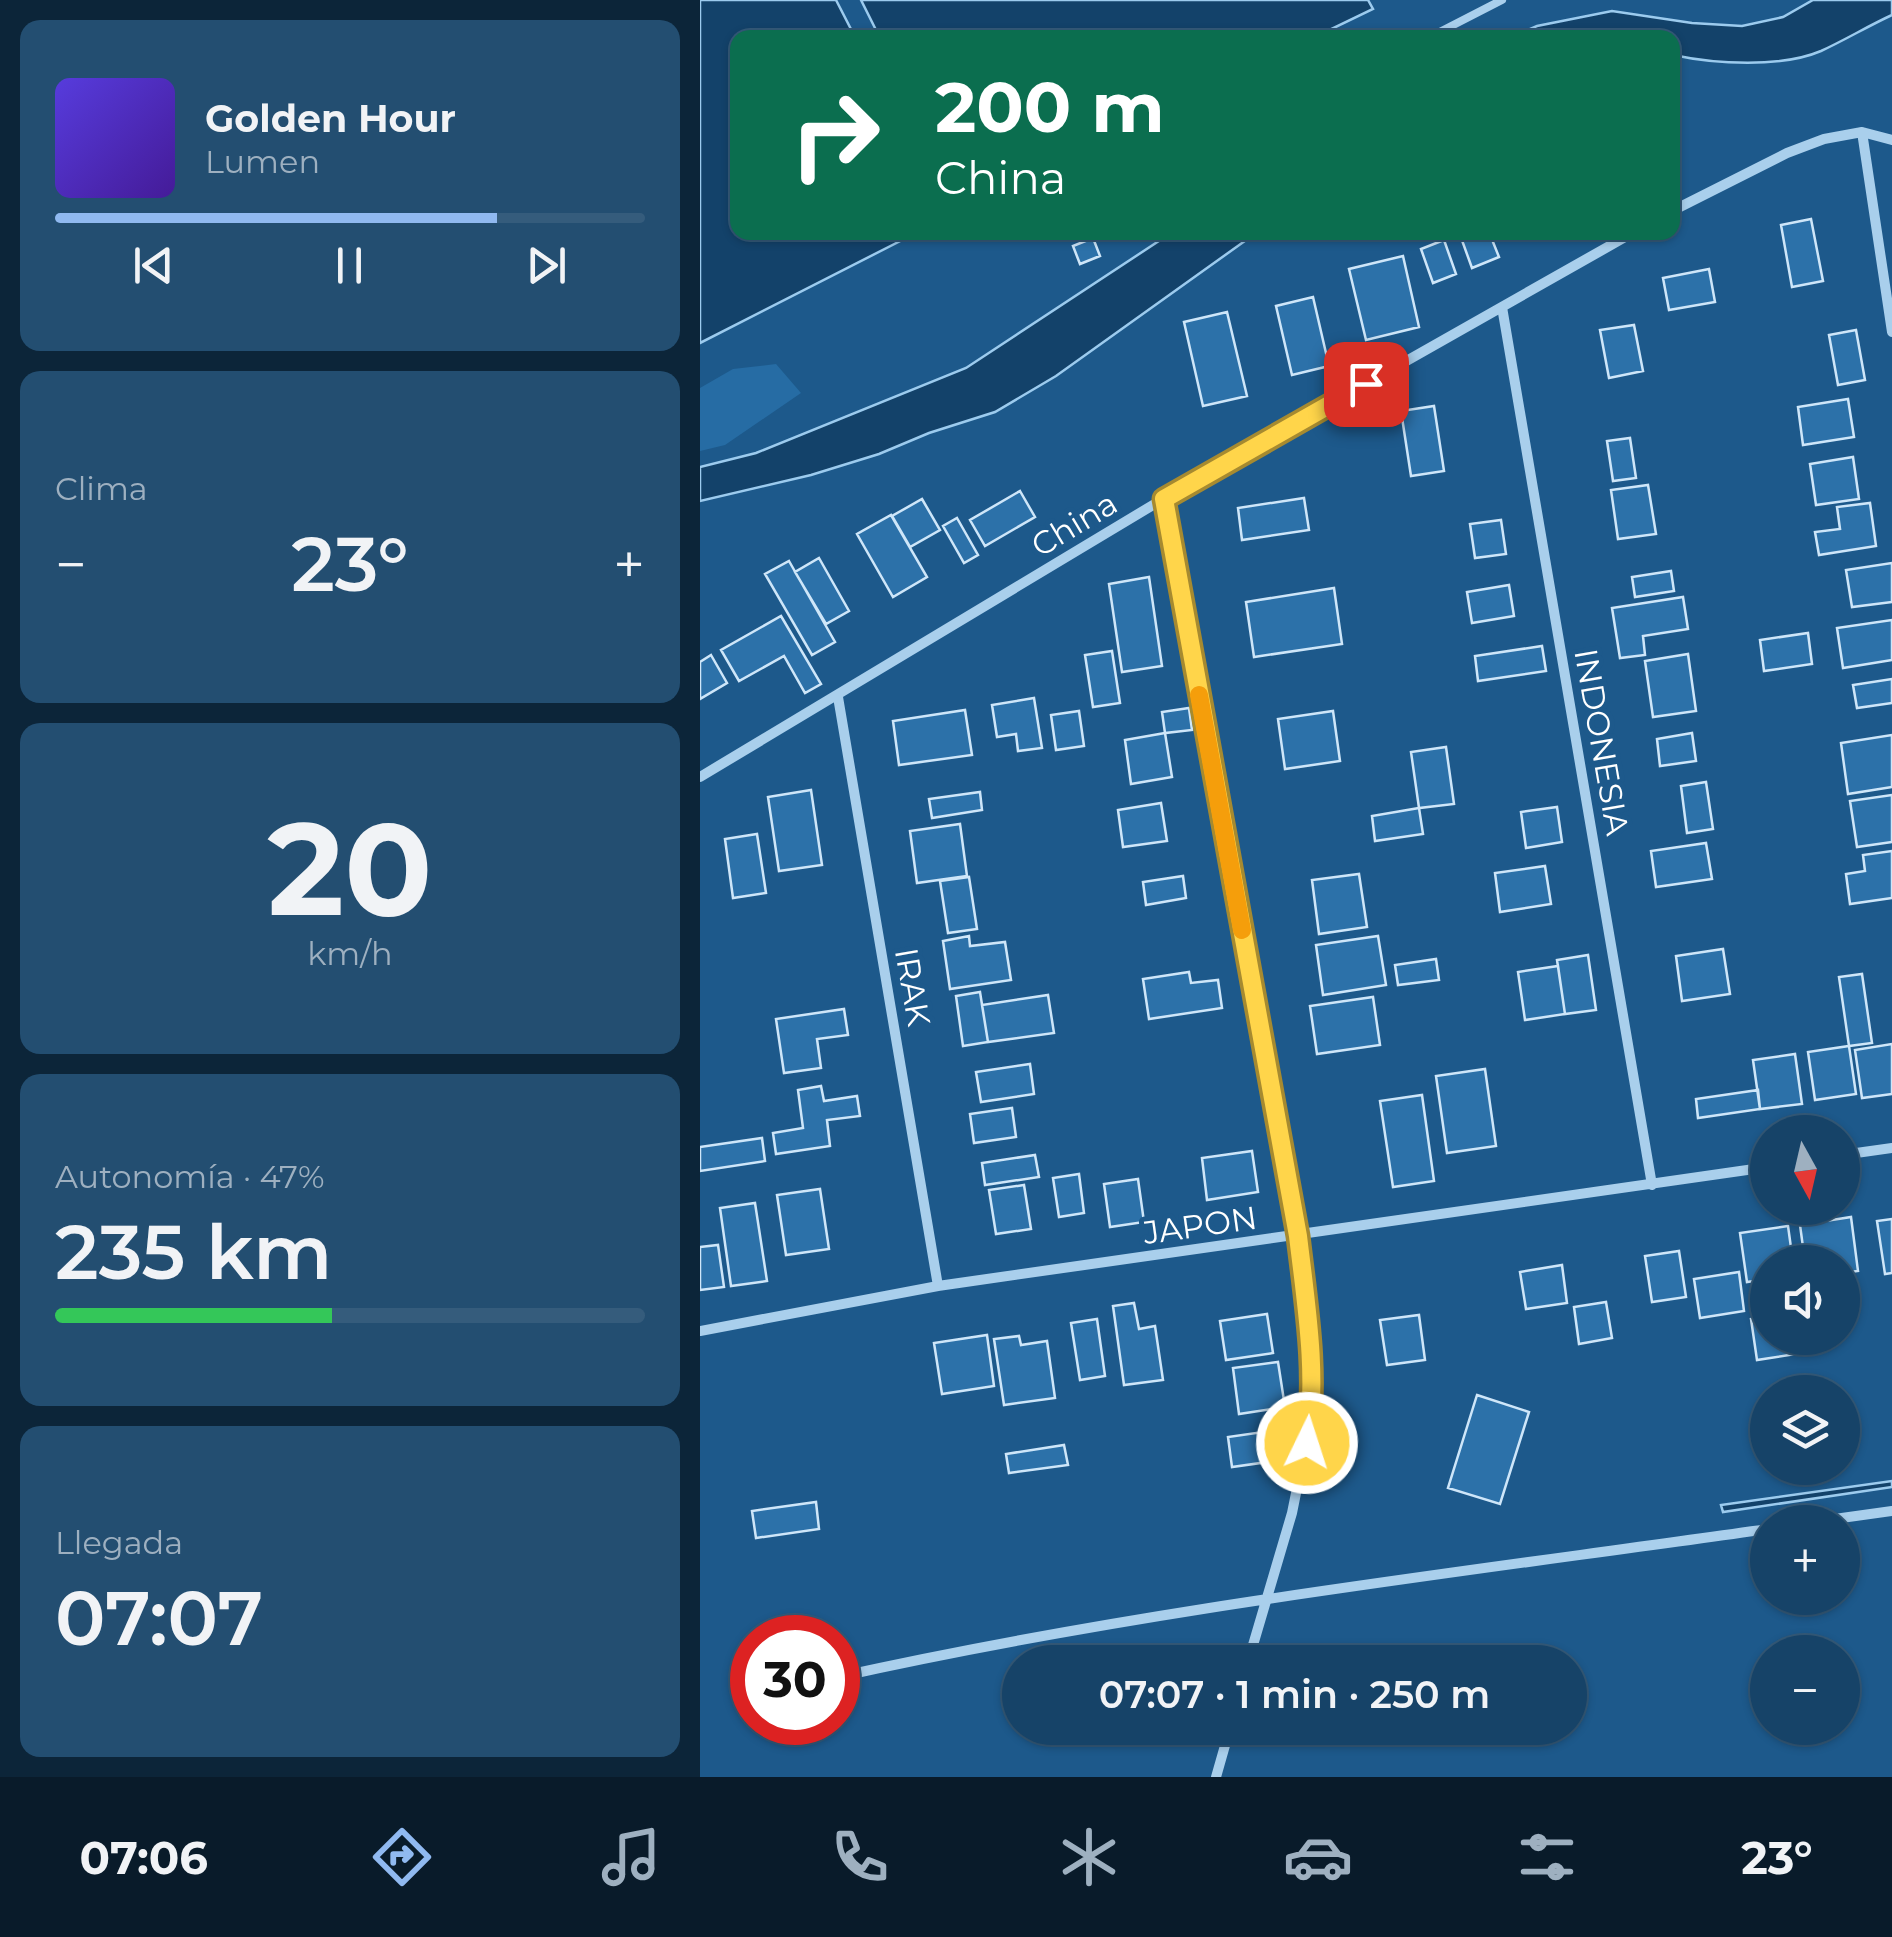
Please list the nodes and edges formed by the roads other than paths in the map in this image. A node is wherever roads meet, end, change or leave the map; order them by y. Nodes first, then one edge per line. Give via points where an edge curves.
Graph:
1 (1502, 0) edge
2 (1444, 30) edge
3 (1862, 132) junction
4 (1892, 140) edge
5 (1680, 207) edge
6 (1620, 240) edge
7 (1502, 307) junction
8 (1892, 332) edge
9 (1164, 499) junction
10 (838, 696) junction
11 (700, 778) edge
12 (1892, 1148) edge
13 (1860, 1153) edge
14 (1750, 1170) edge
15 (1652, 1185) junction
16 (1298, 1236) junction
17 (938, 1286) junction
18 (700, 1331) edge
19 (1892, 1512) edge
20 (1860, 1516) edge
21 (1750, 1532) edge
22 (1266, 1600) junction
23 (1253, 1645) edge
24 (860, 1672) edge
25 (1225, 1745) edge
26 (1216, 1777) edge

1 - 2 lane
3 - 4 street
3 - 5 street via 1787,153
3 - 8 street
6 - 7 street, China
7 - 9 street, China
7 - 15 street, INDONESIA
9 - 10 street, China
9 - 16 street
10 - 11 street, China
10 - 17 street, IRAK
12 - 13 street
14 - 15 street, JAPON
15 - 16 street, JAPON
16 - 17 street, JAPON
16 - 22 street via 1311,1419
17 - 18 street, JAPON
19 - 20 street
21 - 22 street
22 - 23 street
22 - 24 street
25 - 26 street

